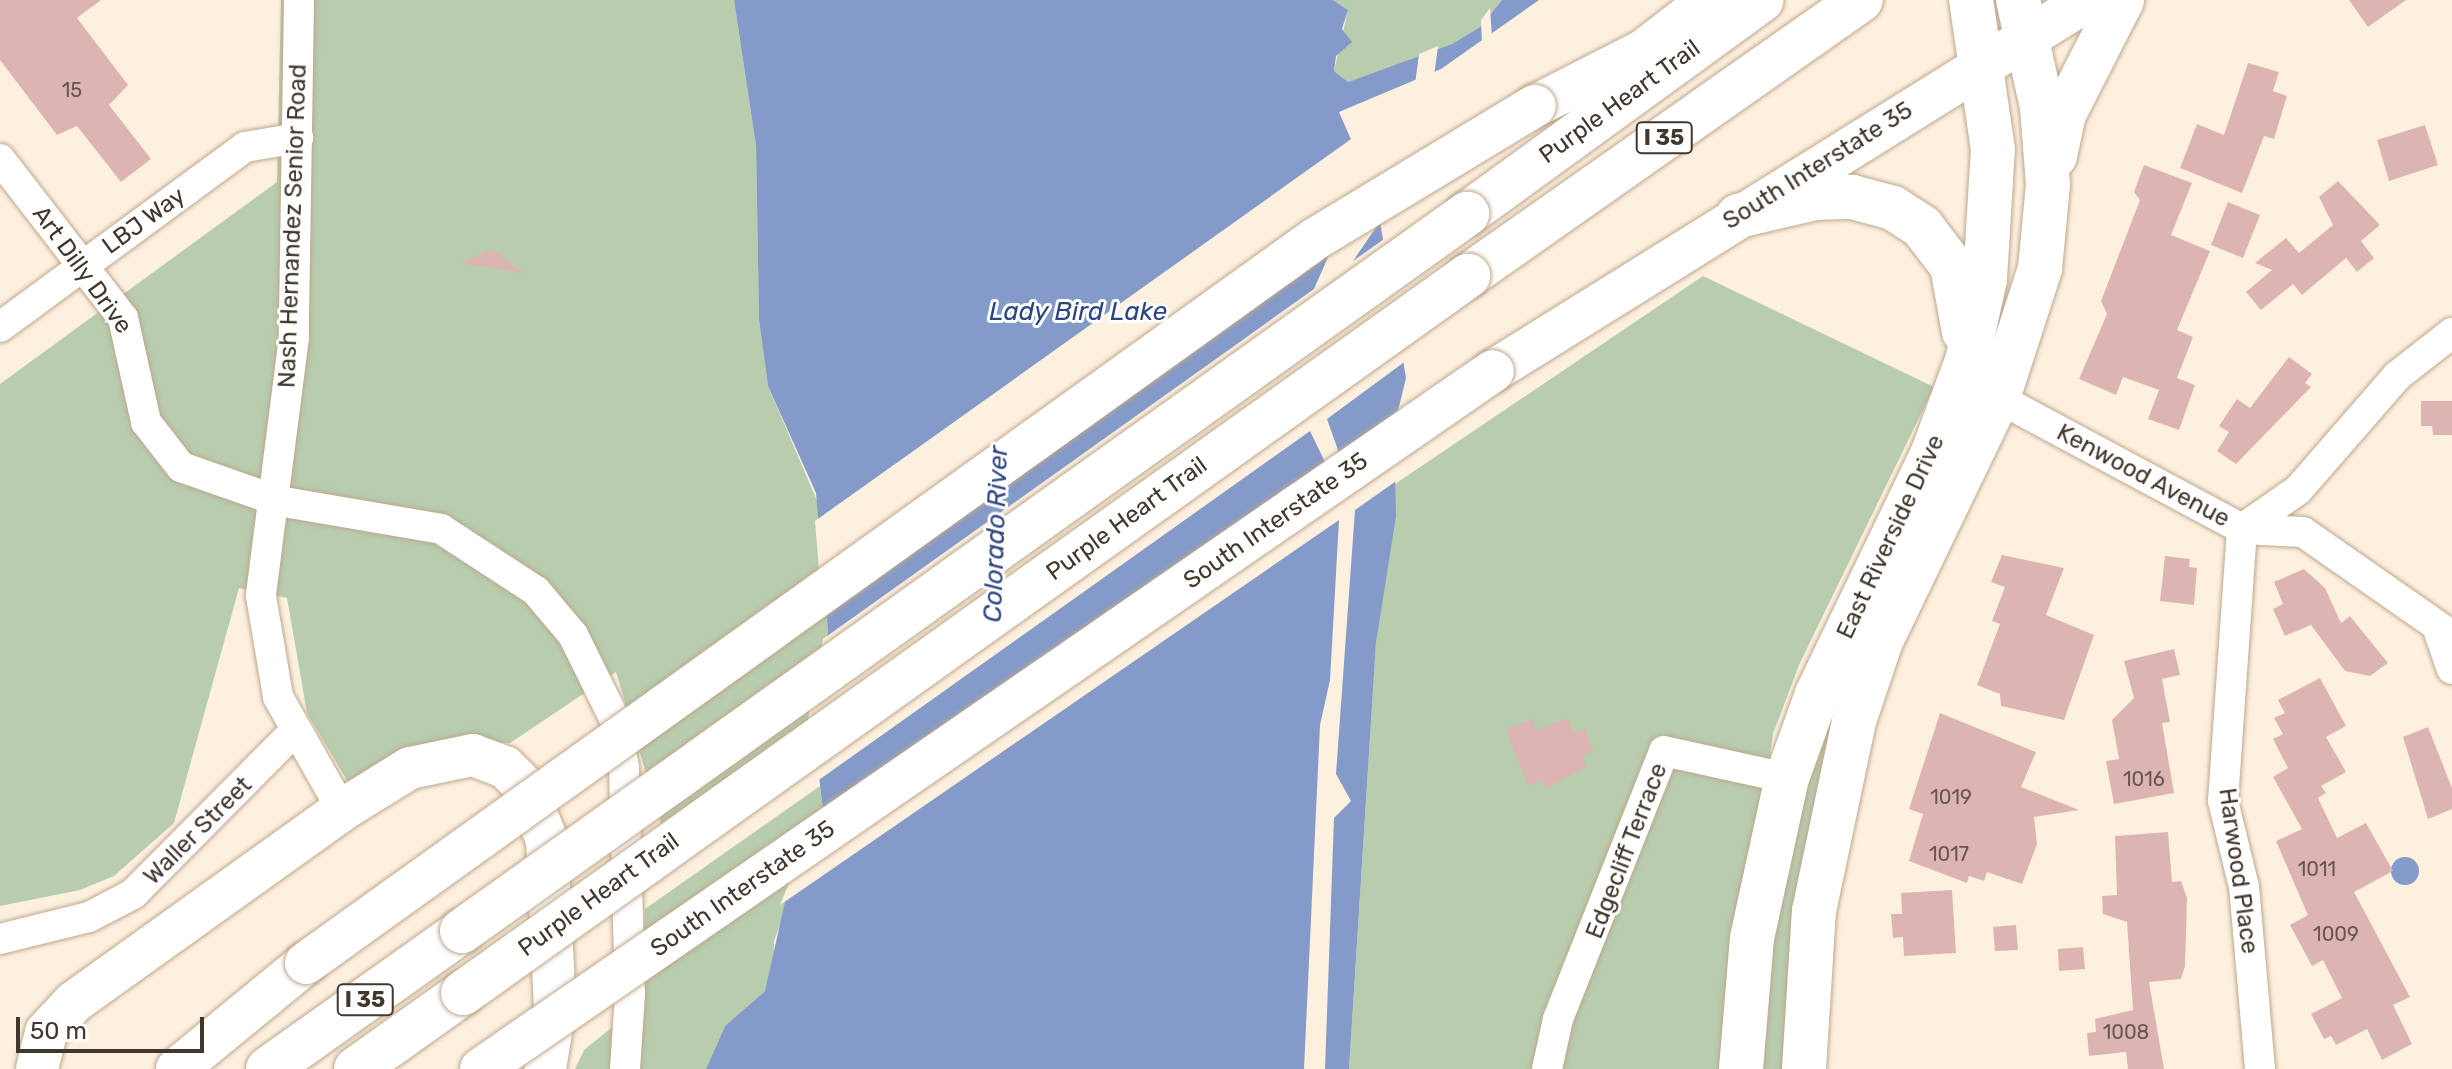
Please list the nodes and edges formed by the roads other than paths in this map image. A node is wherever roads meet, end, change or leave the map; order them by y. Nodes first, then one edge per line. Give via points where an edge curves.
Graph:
1 (299, 0) edge
2 (1709, 0) edge
3 (1762, 0) edge
4 (1861, 0) edge
5 (2088, 0) edge
6 (2122, 0) edge
7 (1972, 6) edge
8 (2021, 18) edge
9 (1980, 64) junction
10 (298, 138) junction
11 (0, 159) edge
12 (2048, 185) junction
13 (1738, 216) junction
14 (82, 267) junction
15 (0, 327) edge
16 (2452, 333) edge
17 (1967, 361) junction
18 (1998, 398) junction
19 (278, 501) junction
20 (2242, 529) junction
21 (2446, 634) edge
22 (2452, 669) edge
23 (293, 733) junction
24 (1787, 778) junction
25 (342, 810) junction
26 (0, 939) edge
27 (37, 1069) edge
28 (177, 1069) edge
29 (268, 1069) edge
30 (356, 1069) edge
31 (481, 1069) edge
32 (545, 1069) edge
33 (625, 1069) edge
34 (1547, 1069) edge
35 (1741, 1069) edge
36 (1804, 1069) edge
37 (2260, 1069) edge

1 - 10 street, Nash Hernandez Senior Road
2 - 28 main road, bridge via 1643,51 1535,106 1315,239 306,963
3 - 29 main road, Purple Heart Trail / I 35, bridge
4 - 30 main road, Purple Heart Trail / I 35, bridge
5 - 8 main road, South Interstate 35
6 - 12 main road via 2064,114
7 - 9 main road, East Riverside Drive
8 - 9 main road, South Interstate 35
8 - 12 main road, East Riverside Drive
9 - 13 main road, South Interstate 35
9 - 17 main road, East Riverside Drive via 1993,150 1991,224
10 - 14 street, LBJ Way via 245,147
10 - 19 street, Nash Hernandez Senior Road via 294,337
11 - 14 street, Art Dilly Drive
12 - 18 main road, East Riverside Drive via 2040,269
13 - 17 main road via 1815,198 1852,197 1893,208 1922,227 1952,266
13 - 31 main road, South Interstate 35, bridge via 1493,371
14 - 15 street, LBJ Way
14 - 19 street, Art Dilly Drive via 132,334 139,395 160,445 204,479
16 - 20 street via 2397,376 2298,490
17 - 24 main road, East Riverside Drive via 1932,455 1817,694
18 - 20 street, Kenwood Avenue
18 - 36 main road, East Riverside Drive via 1881,641 1854,721 1814,911
19 - 23 street, Nash Hernandez Senior Road via 261,596 268,665
19 - 33 street, Art Dilly Drive via 441,529 536,591 573,635 616,722 624,768 630,994
20 - 21 street, Kenwood Avenue via 2303,532
20 - 37 street, Harwood Place via 2223,801 2244,887
21 - 22 street
23 - 25 street, Nash Hernandez Senior Road
23 - 26 street, Waller Street via 133,894 89,917
24 - 34 street, Edgecliff Terrace via 1664,751 1558,1019
24 - 35 main road, East Riverside Drive via 1752,938
25 - 27 main road via 74,1002 46,1032
25 - 32 main road via 439,757 473,755 505,767 525,787 539,806 553,892 555,1008

